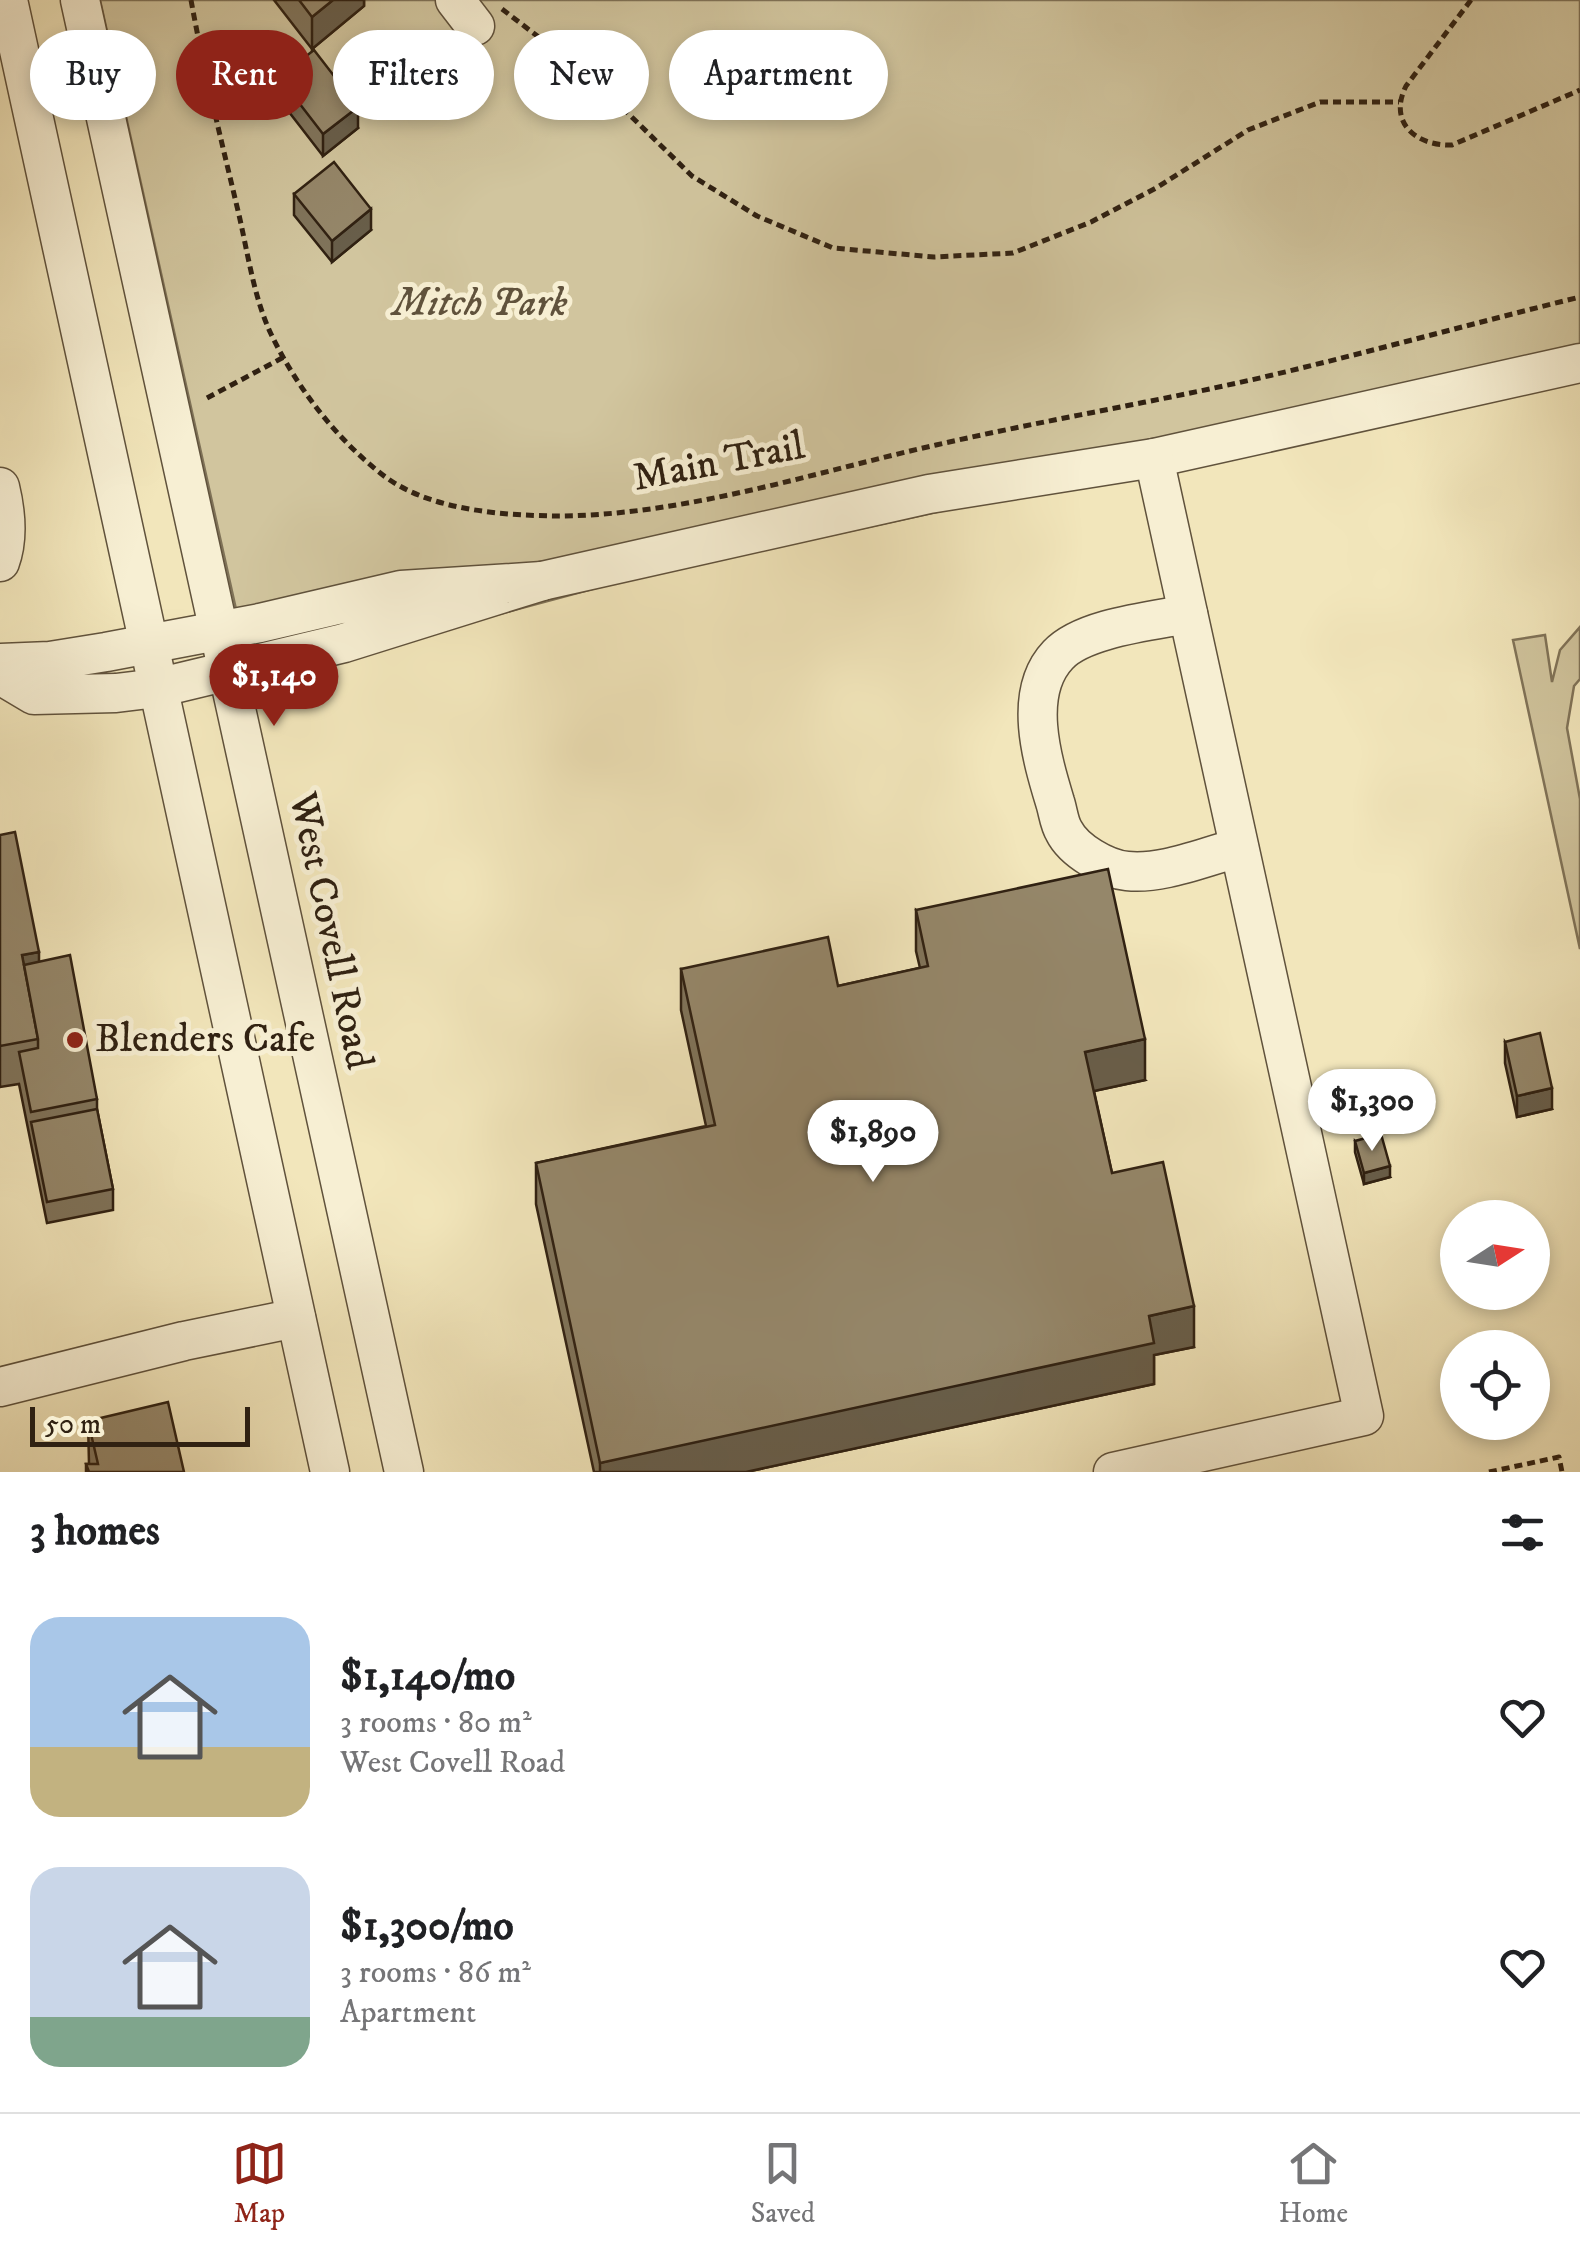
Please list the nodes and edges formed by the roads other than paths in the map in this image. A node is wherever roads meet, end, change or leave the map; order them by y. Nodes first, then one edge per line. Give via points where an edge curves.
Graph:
1 (8, 0) edge
2 (80, 0) edge
3 (10, 58) edge
4 (1580, 363) edge
5 (1154, 458) junction
6 (0, 487) edge
7 (0, 562) edge
8 (542, 581) junction
9 (338, 603) junction
10 (1188, 614) junction
11 (218, 631) junction
12 (344, 643) junction
13 (148, 644) junction
14 (0, 663) edge
15 (227, 672) junction
16 (0, 675) edge
17 (157, 688) junction
18 (1240, 848) junction
19 (296, 1318) junction
20 (0, 1387) edge
21 (330, 1472) edge
22 (404, 1472) edge
23 (1112, 1472) edge

1 - 3 street
2 - 11 street, West Covell Road
3 - 13 street
4 - 5 street
5 - 8 street via 928,494
5 - 10 street
6 - 7 street via 6,511
8 - 9 street via 401,590
8 - 12 street
9 - 11 street
9 - 12 street
10 - 18 street
10 - 18 street via 1080,640 1059,654 1040,690 1048,777 1064,832 1089,857 1125,872
11 - 13 street
11 - 15 street, West Covell Road
12 - 15 street
13 - 14 street
13 - 17 street
15 - 17 street
15 - 22 street, West Covell Road
16 - 17 street via 34,695
17 - 19 street
18 - 23 street via 1364,1416
19 - 20 street
19 - 21 street

